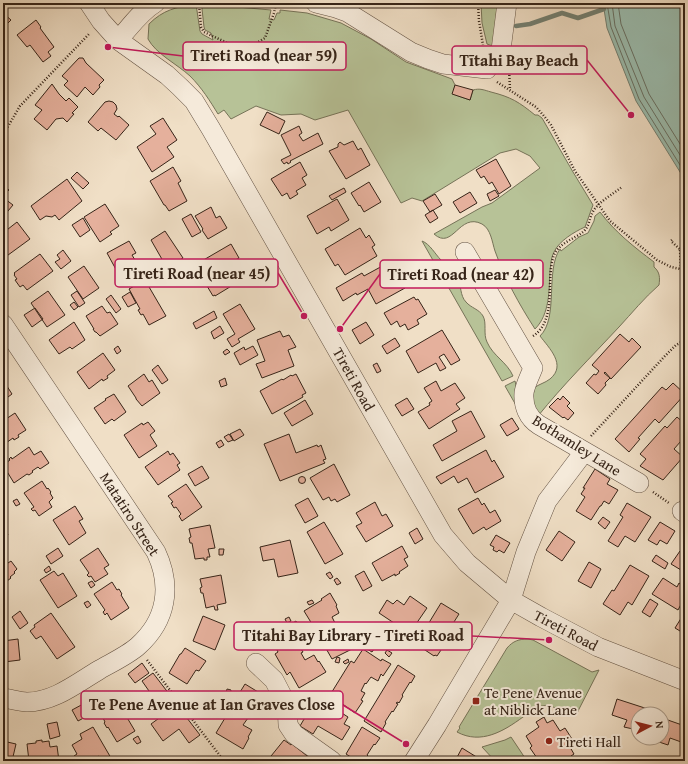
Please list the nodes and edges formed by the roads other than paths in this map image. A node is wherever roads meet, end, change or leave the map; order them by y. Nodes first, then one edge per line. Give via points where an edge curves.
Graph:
1 (89, 3) edge
2 (156, 3) edge
3 (316, 3) edge
4 (507, 3) edge
5 (118, 40) junction
6 (465, 252) dead end
7 (3, 324) edge
8 (588, 444) junction
9 (639, 483) road end
10 (511, 600) junction
11 (256, 663) dead end
12 (685, 681) edge
13 (3, 698) edge
14 (332, 761) edge
15 (414, 761) edge

1 - 5 street, Tireti Road
2 - 5 street via 137,18
3 - 4 street via 347,12 411,52 428,59 443,64 487,69 501,50
5 - 10 street, Tireti Road via 167,75 194,101 443,535 467,563
6 - 8 street, Bothamley Lane via 532,368 524,393 529,417 535,422
7 - 13 street, Matatiro Street via 156,552 162,565 165,585 161,614 153,630 137,647 54,697 28,702
8 - 9 street, Bothamley Lane
8 - 10 street via 547,501 526,552
10 - 12 street, Tireti Road via 598,647
10 - 15 street
11 - 14 street via 274,680 287,705 288,726 294,734

